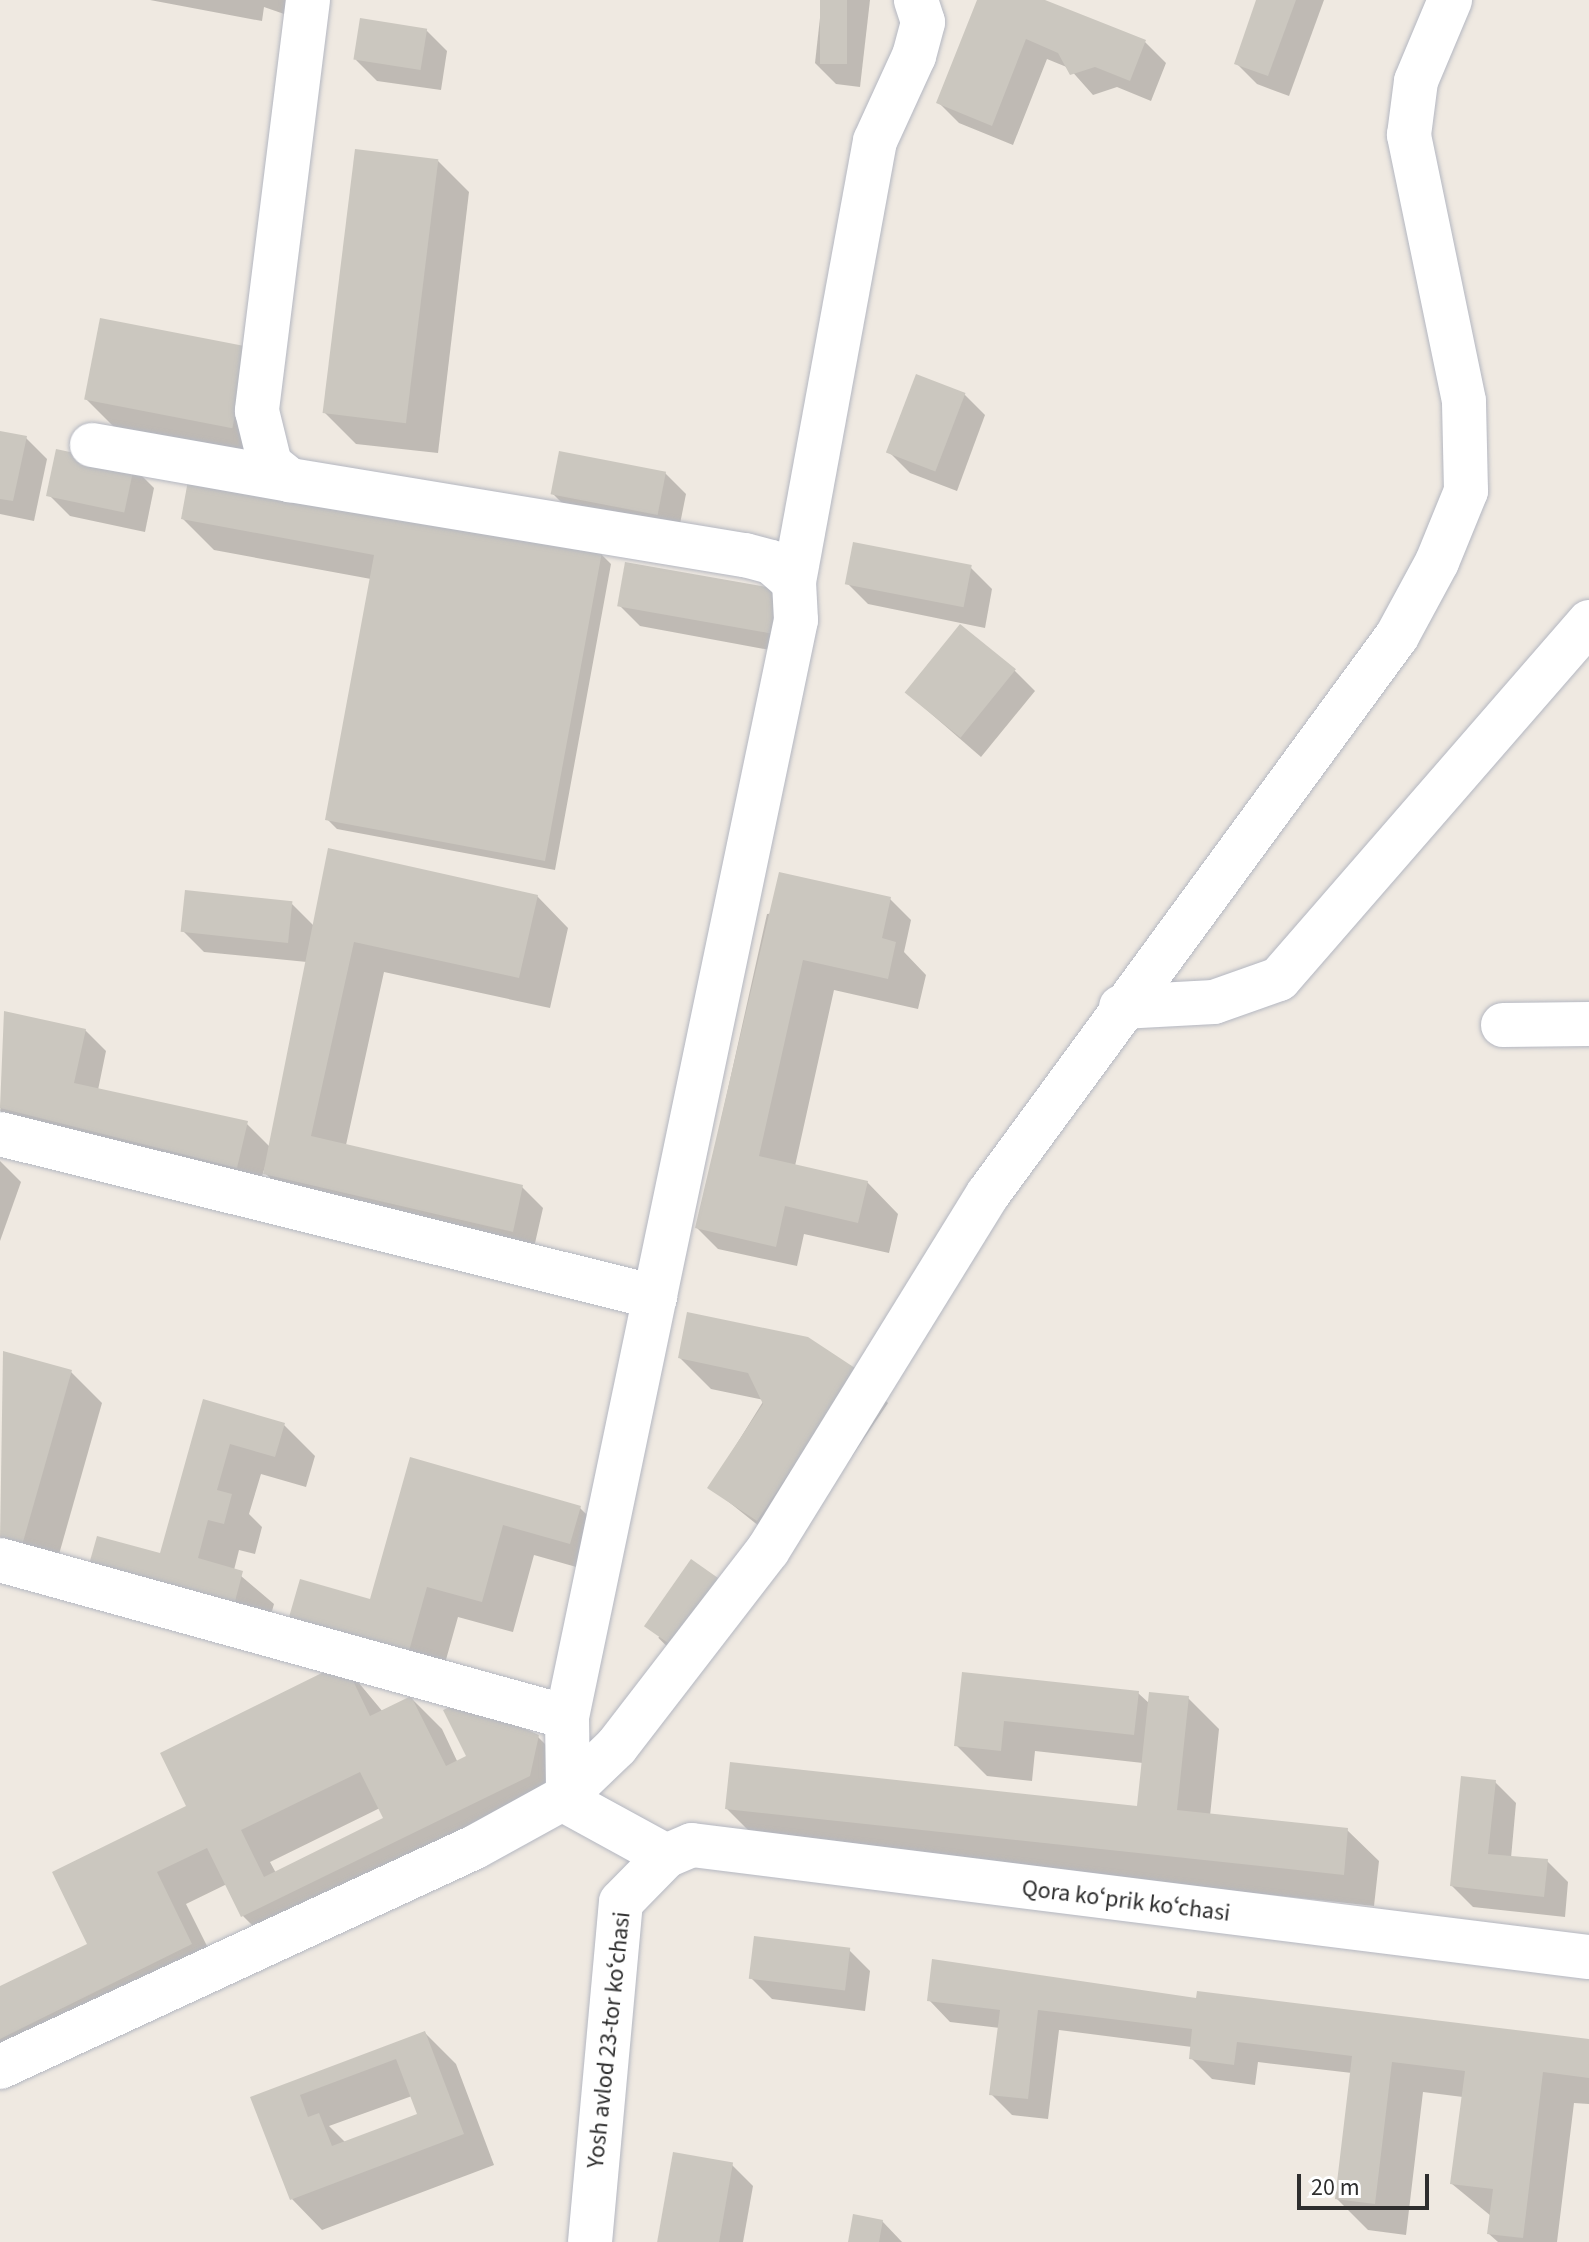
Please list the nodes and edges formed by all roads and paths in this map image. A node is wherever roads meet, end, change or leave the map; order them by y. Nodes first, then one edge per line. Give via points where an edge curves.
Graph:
1 (308, 0) edge
2 (916, 0) edge
3 (1450, 0) edge
4 (92, 445) dead end
5 (290, 480) junction
6 (794, 582) junction
7 (1589, 622) edge
8 (1121, 1007) junction
9 (1589, 1024) edge
10 (1503, 1025) dead end
11 (0, 1134) edge
12 (655, 1297) junction
13 (0, 1560) edge
14 (567, 1717) junction
15 (575, 1802) junction
16 (652, 1849) junction
17 (1589, 1957) edge
18 (0, 2067) edge
19 (590, 2242) edge

1 - 5 street via 257,411 270,464
2 - 6 street via 923,22 875,141
3 - 8 street via 1416,81 1409,135 1464,401 1466,491 1397,636
4 - 5 street
5 - 6 street via 745,555 771,562
6 - 12 street via 796,620
7 - 8 street via 1279,979 1214,1002
8 - 15 street via 988,1194 768,1550
9 - 10 street
11 - 12 street
12 - 14 street
13 - 14 street
14 - 15 street
15 - 16 street
15 - 18 street
16 - 17 street, Qora koʻprik koʻchasi via 692,1845
16 - 19 street, Yosh avlod 23-tor koʻchasi via 621,1902

